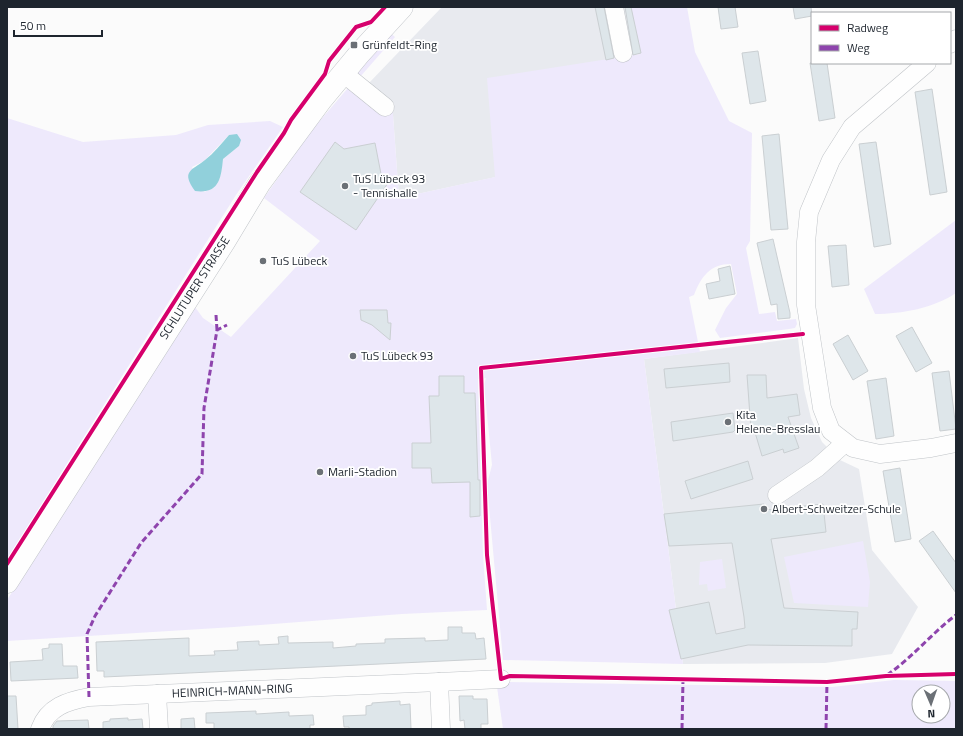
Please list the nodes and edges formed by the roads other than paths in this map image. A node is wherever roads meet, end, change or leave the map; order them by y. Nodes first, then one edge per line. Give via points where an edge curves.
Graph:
1 (402, 7) edge
2 (614, 7) edge
3 (623, 53) dead end
4 (926, 64) edge
5 (343, 74) junction
6 (385, 107) dead end
7 (845, 443) junction
8 (956, 443) edge
9 (777, 494) dead end
10 (7, 582) edge
11 (501, 680) dead end
12 (439, 682) junction
13 (157, 694) junction
14 (40, 729) edge
15 (159, 729) edge
16 (441, 729) edge

1 - 5 main road, SCHLUTUPER STRASSE
2 - 3 street
4 - 7 street via 852,127 831,160 809,212 805,284 810,333 822,408 831,431
5 - 6 street
5 - 10 main road, SCHLUTUPER STRASSE via 259,184
7 - 8 street via 853,448 880,454
7 - 9 street via 817,468
11 - 12 street, HEINRICH-MANN-RING
12 - 13 street, HEINRICH-MANN-RING
12 - 16 street
13 - 14 street, HEINRICH-MANN-RING via 73,700 58,705 43,719
13 - 15 street

